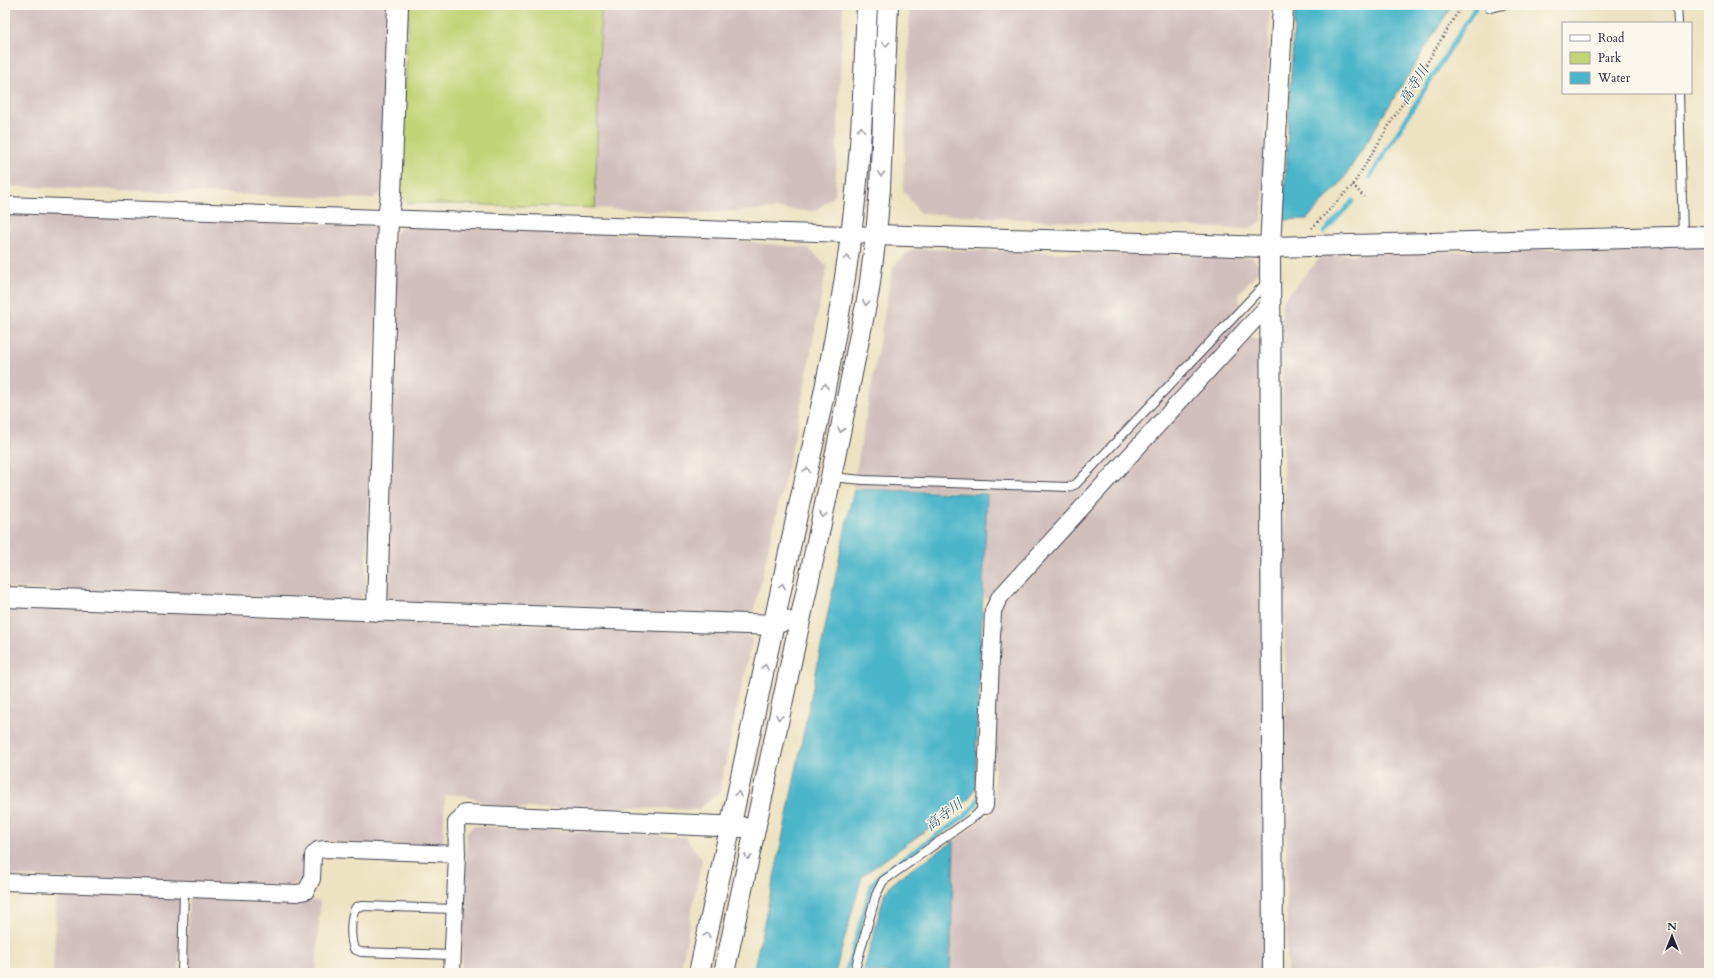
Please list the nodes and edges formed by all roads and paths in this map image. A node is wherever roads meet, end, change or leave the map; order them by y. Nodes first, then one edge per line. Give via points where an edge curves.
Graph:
1 (398, 5) edge
2 (867, 5) edge
3 (888, 5) edge
4 (1283, 5) edge
5 (1462, 5) edge
6 (1503, 5) edge
7 (1677, 5) edge
8 (1489, 8) dead end
9 (1678, 22) edge
10 (1679, 94) edge
11 (1353, 185) junction
12 (1364, 197) dead end
13 (5, 204) edge
14 (388, 217) junction
15 (1308, 231) dead end
16 (851, 234) junction
17 (876, 235) junction
18 (1709, 236) edge
19 (1683, 237) junction
20 (1270, 247) junction
21 (1270, 279) junction
22 (1271, 302) junction
23 (831, 477) junction
24 (5, 597) edge
25 (804, 599) junction
26 (377, 611) junction
27 (774, 625) junction
28 (791, 665) junction
29 (985, 806) joint
30 (465, 815) joint
31 (730, 826) junction
32 (754, 828) junction
33 (457, 854) junction
34 (5, 882) edge
35 (184, 888) junction
36 (454, 909) junction
37 (452, 955) junction
38 (182, 973) edge
39 (452, 973) edge
40 (699, 973) edge
41 (724, 973) edge
42 (854, 973) edge
43 (1273, 973) edge

1 - 14 street
16 -> 2 street via 862,122
3 -> 17 street via 881,180
4 - 20 street
5 - 11 path
6 - 8 lane
7 - 9 lane
10 - 19 lane
11 - 12 path
11 - 15 path
13 - 14 street
14 - 16 street
14 - 26 street
16 - 17 street
27 -> 16 street via 815,438 844,286
17 - 20 street
17 -> 23 street via 869,290
18 - 19 street
19 - 20 street
20 - 21 street
21 - 22 street
21 - 23 lane via 1076,484 1061,487
22 - 29 street via 999,598 993,611
22 - 43 street
23 -> 25 street
24 - 26 street
25 - 27 street via 790,618
25 - 28 street
26 - 27 street
27 - 28 street via 784,637 790,651
31 -> 27 street
28 -> 32 street
29 - 42 lane via 975,816 883,881 876,894
30 - 31 street
30 - 33 street via 456,823
31 - 32 street
40 -> 31 street
32 -> 41 street
33 - 35 street via 325,849 318,850 313,855 312,879 306,891 297,894
33 - 36 street
34 - 35 street
35 - 38 lane
36 - 37 street
36 - 37 lane via 363,906 356,907 353,912 354,949 361,952
37 - 39 street

